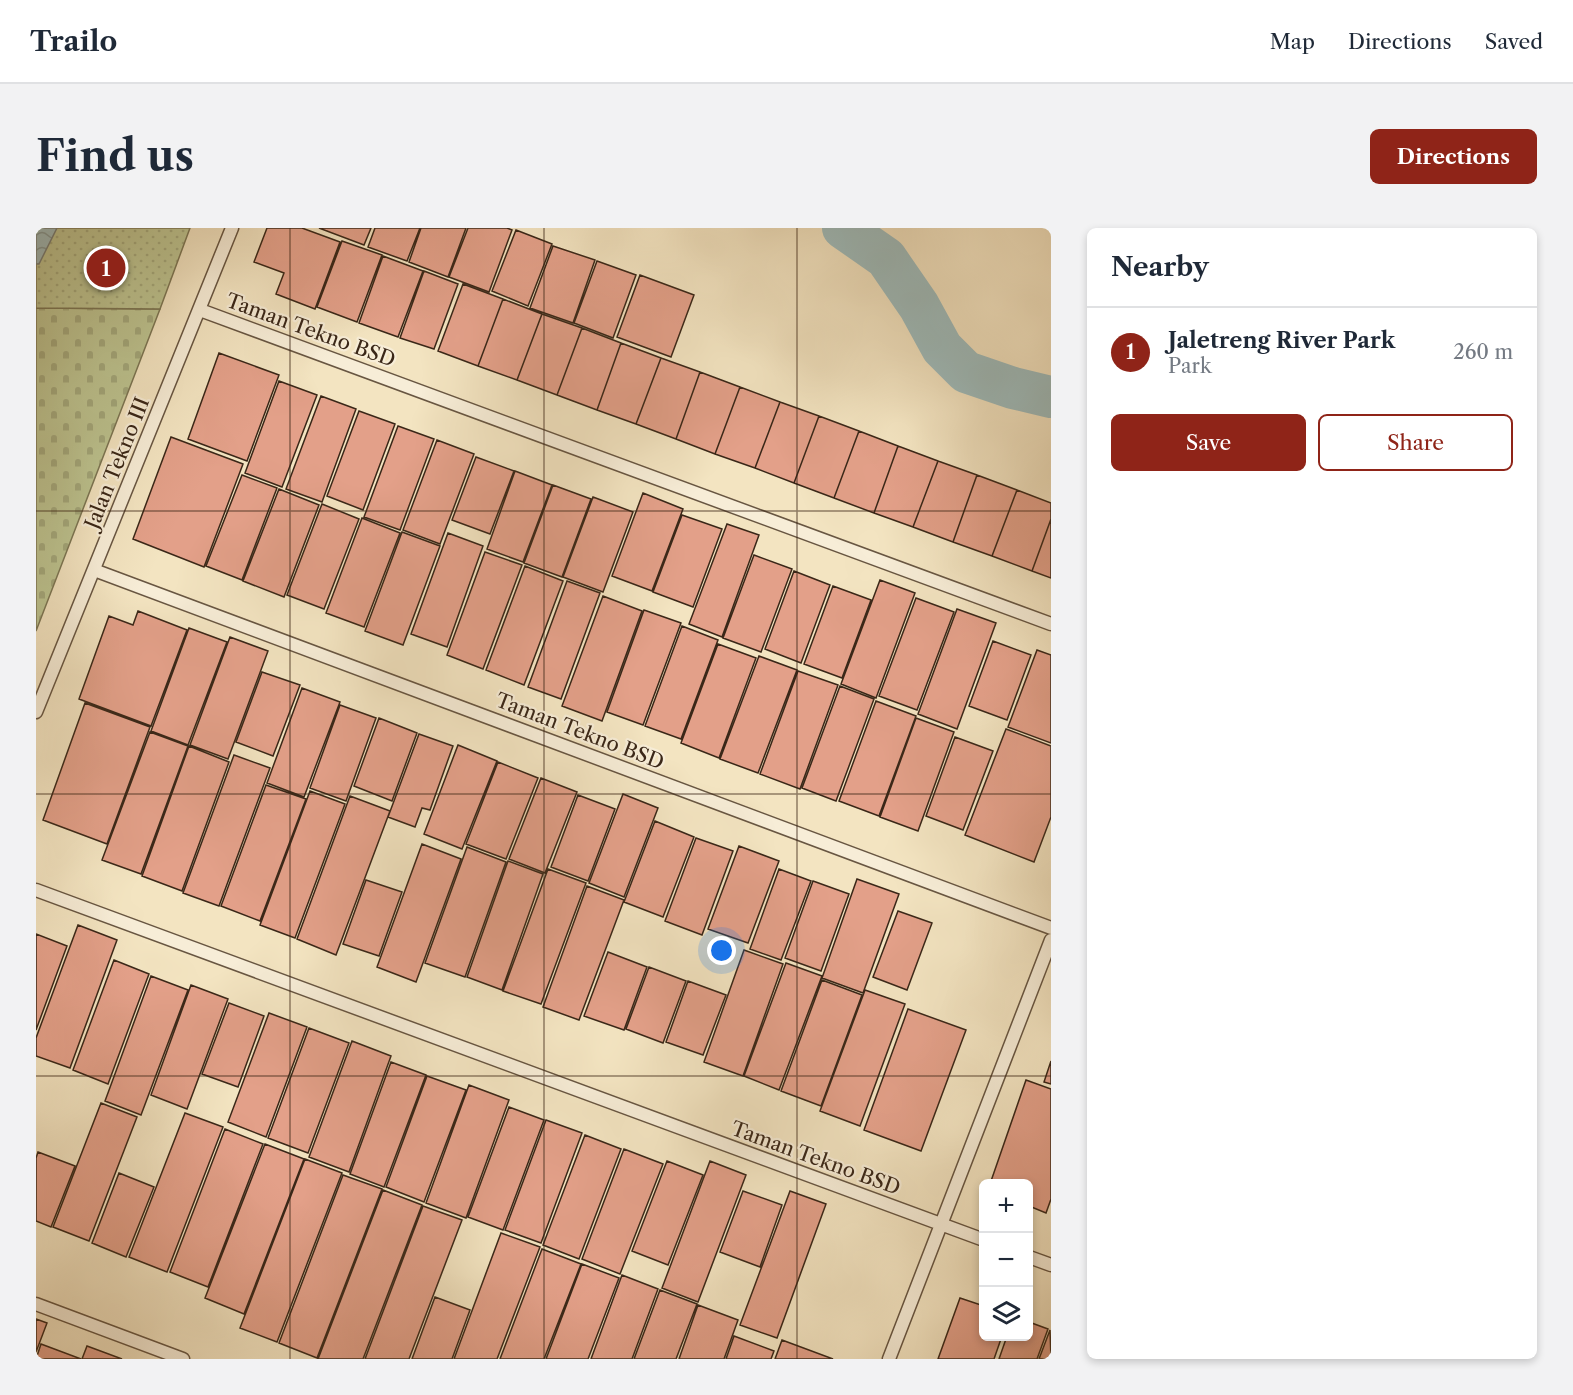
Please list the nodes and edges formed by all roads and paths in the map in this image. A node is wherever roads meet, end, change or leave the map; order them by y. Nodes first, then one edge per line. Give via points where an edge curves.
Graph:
1 (232, 228) edge
2 (200, 310) junction
3 (94, 570) junction
4 (1051, 624) edge
5 (36, 712) edge
6 (36, 890) edge
7 (1051, 928) edge
8 (1051, 940) edge
9 (941, 1225) junction
10 (979, 1238) edge
11 (1033, 1258) edge
12 (1051, 1265) edge
13 (36, 1304) edge
14 (183, 1359) edge
15 (890, 1359) edge

1 - 2 lane, Jalan Tekno III
2 - 3 lane, Jalan Tekno III
2 - 4 lane, Taman Tekno BSD
3 - 5 lane, Jalan Tekno III
3 - 7 lane, Taman Tekno BSD
6 - 9 lane, Taman Tekno BSD
8 - 9 lane
9 - 10 lane, Taman Tekno BSD
9 - 15 lane
11 - 12 lane
13 - 14 lane

